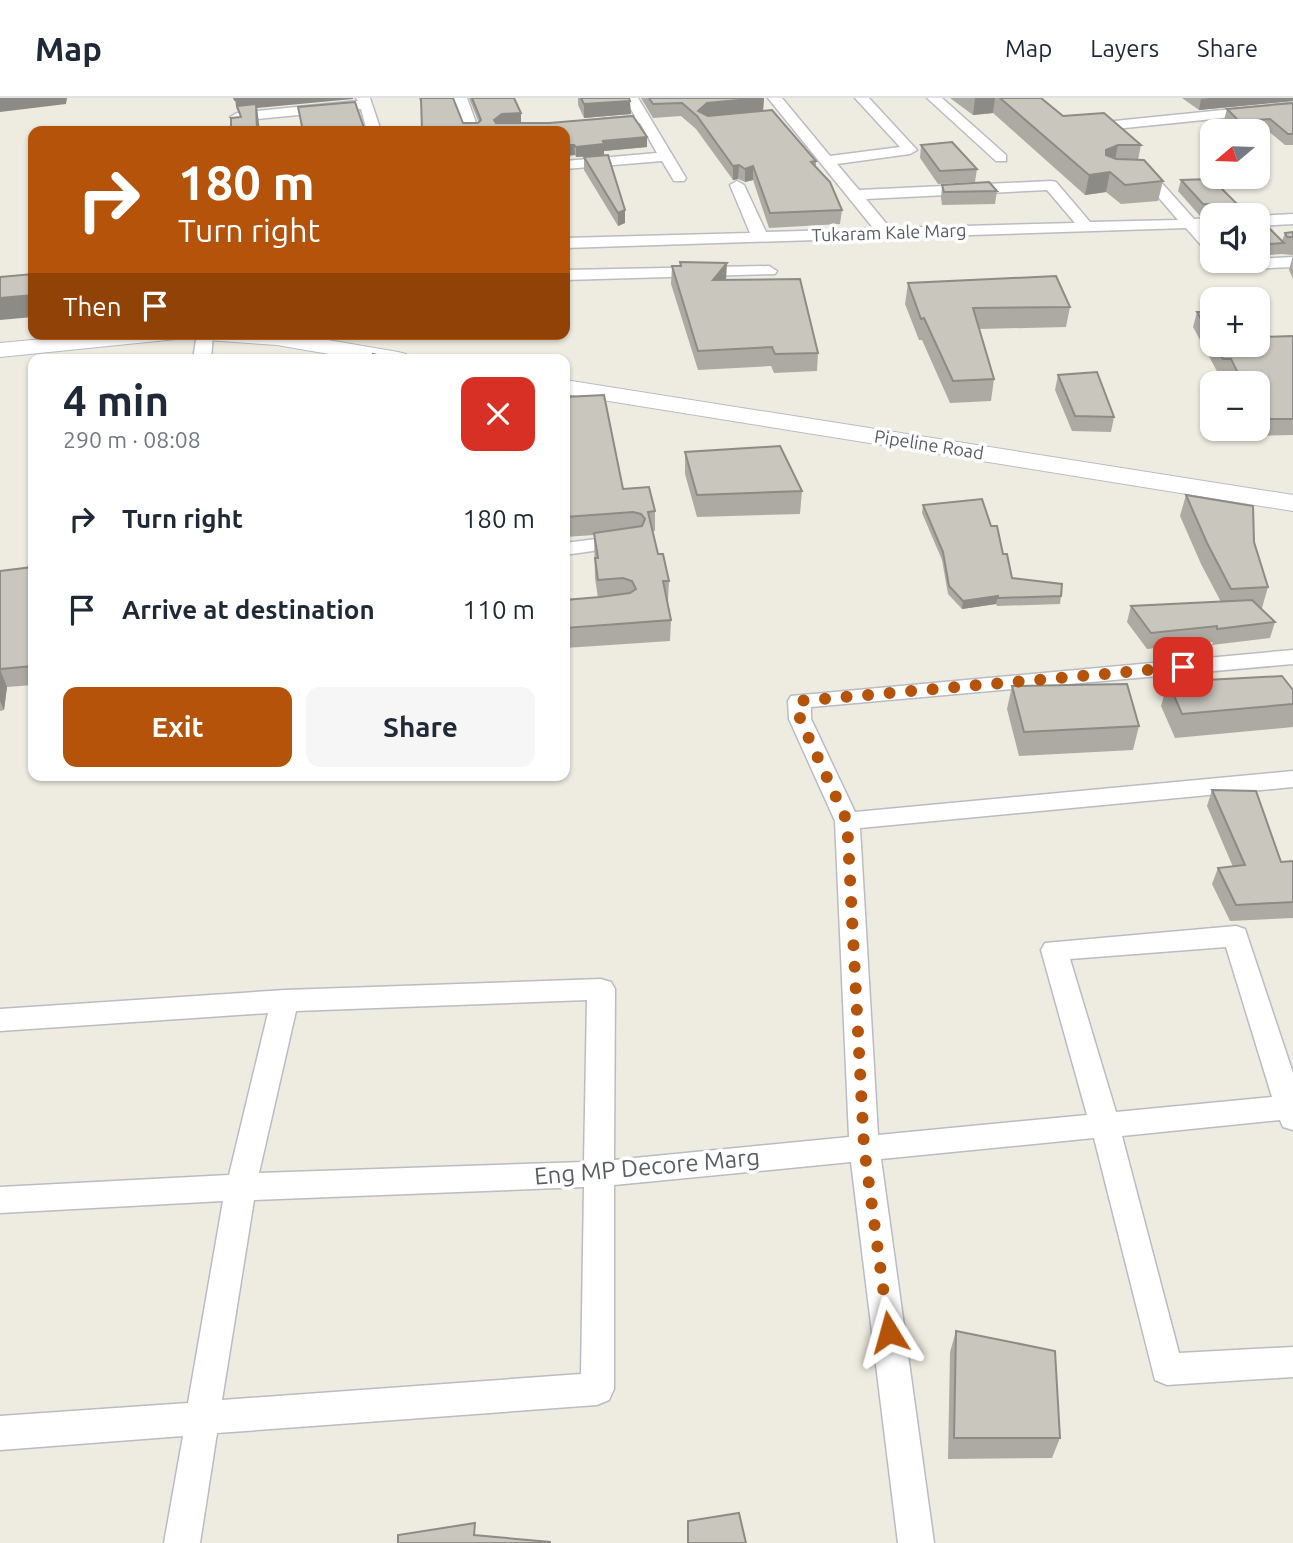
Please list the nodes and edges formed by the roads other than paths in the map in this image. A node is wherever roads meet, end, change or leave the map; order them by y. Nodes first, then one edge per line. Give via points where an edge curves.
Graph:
1 (460, 98) edge
2 (631, 98) edge
3 (775, 98) edge
4 (862, 98) edge
5 (934, 98) edge
6 (364, 101) edge
7 (1293, 107) edge
8 (1278, 108) junction
9 (237, 117) edge
10 (644, 119) junction
11 (1293, 121) edge
12 (593, 123) edge
13 (372, 126) edge
14 (470, 126) edge
15 (1066, 129) edge
16 (666, 156) junction
17 (1001, 158) dead end
18 (826, 161) junction
19 (570, 166) edge
20 (1121, 171) edge
21 (680, 178) dead end
22 (737, 185) dead end
23 (854, 195) junction
24 (1292, 220) edge
25 (1270, 221) edge
26 (1200, 224) edge
27 (1191, 225) junction
28 (1087, 229) junction
29 (885, 232) junction
30 (1200, 235) edge
31 (760, 237) junction
32 (570, 243) edge
33 (1293, 262) edge
34 (1270, 263) edge
35 (769, 271) dead end
36 (570, 275) edge
37 (104, 340) edge
38 (320, 340) edge
39 (0, 350) edge
40 (377, 354) edge
41 (570, 388) edge
42 (1293, 503) edge
43 (633, 540) edge
44 (570, 548) edge
45 (1293, 657) edge
46 (1293, 779) edge
47 (847, 821) junction
48 (285, 1001) junction
49 (0, 1020) edge
50 (1292, 1111) edge
51 (1105, 1125) junction
52 (864, 1147) junction
53 (599, 1174) junction
54 (241, 1187) junction
55 (0, 1200) edge
56 (1293, 1362) edge
57 (201, 1419) junction
58 (0, 1433) edge
59 (183, 1543) edge
60 (916, 1543) edge

1 - 14 street
2 - 10 street
3 - 18 street via 782,116
4 - 18 street via 910,150
5 - 17 street
6 - 9 street
6 - 13 street
7 - 8 street
8 - 11 street
8 - 15 street
10 - 12 street
10 - 16 street
16 - 19 street
16 - 21 street
18 - 23 street
20 - 27 street via 1146,174
22 - 31 street
23 - 28 street via 1051,185
23 - 29 street
24 - 25 street
26 - 27 street, Tukaram Kale Marg
27 - 28 street, Tukaram Kale Marg
27 - 30 street
28 - 29 street, Tukaram Kale Marg
29 - 31 street, Tukaram Kale Marg
31 - 32 street, Tukaram Kale Marg
33 - 34 street
35 - 36 street
37 - 39 street
38 - 40 street
41 - 42 street, Pipeline Road
43 - 44 street
45 - 47 street via 799,701 800,719
46 - 47 street
47 - 52 street
48 - 49 street
48 - 53 street via 601,989
48 - 54 street
50 - 51 street, Eng MP Decore Marg
50 - 51 street via 1236,936 1054,950
51 - 52 street, Eng MP Decore Marg
51 - 56 street via 1167,1369
52 - 53 street, Eng MP Decore Marg
52 - 60 street
53 - 54 street, Eng MP Decore Marg
53 - 57 street via 597,1390
54 - 55 street, Eng MP Decore Marg
54 - 57 street
57 - 58 street
57 - 59 street

